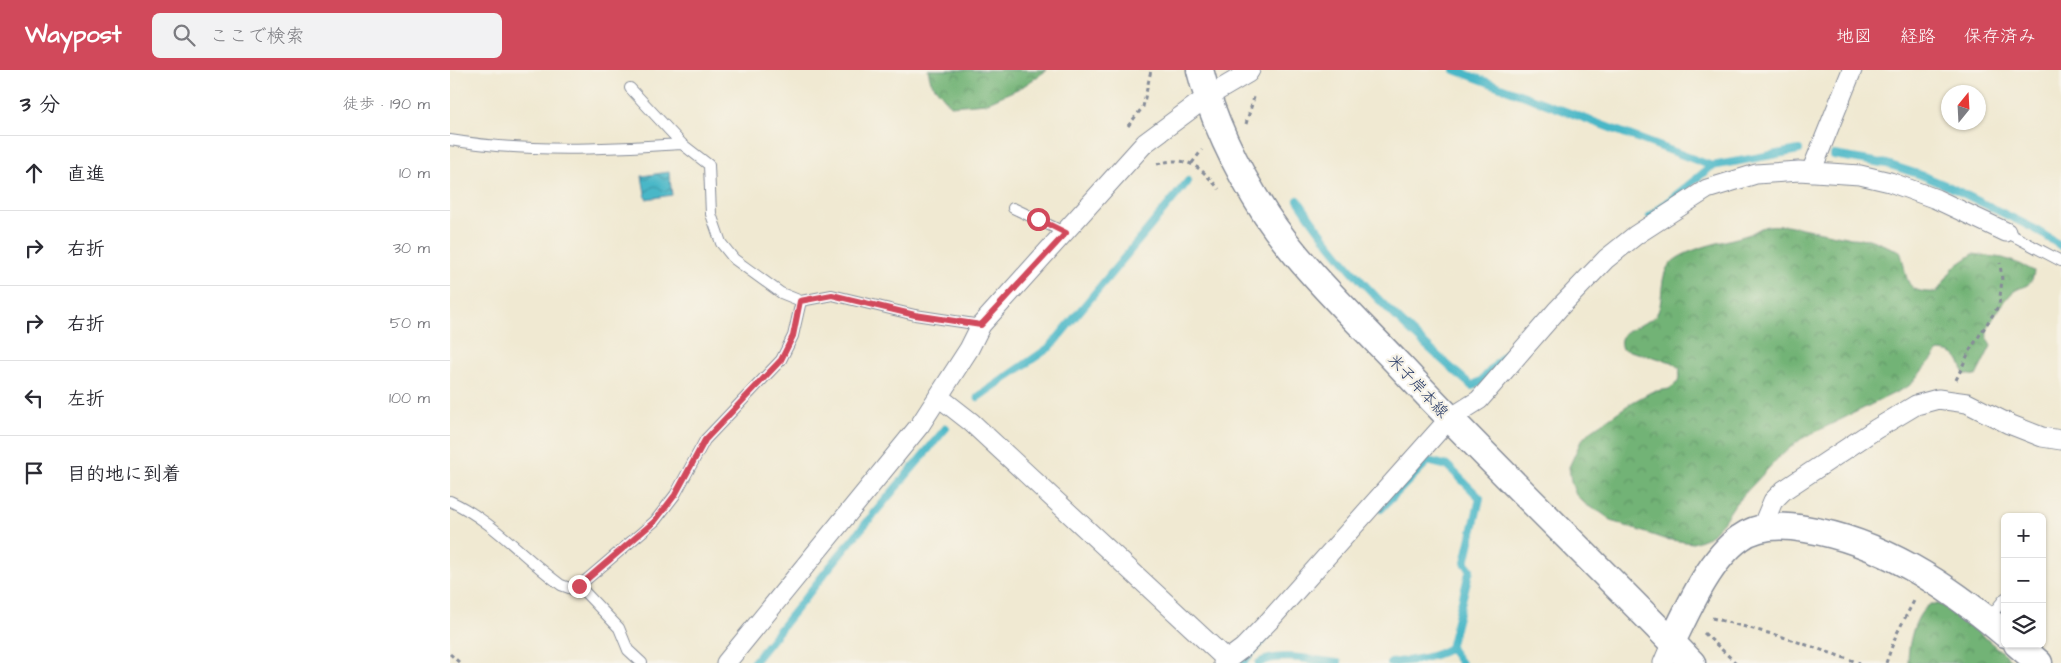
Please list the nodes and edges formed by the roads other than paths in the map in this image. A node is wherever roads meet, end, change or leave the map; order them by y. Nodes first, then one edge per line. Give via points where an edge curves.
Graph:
1 (1200, 70) edge
2 (1250, 70) edge
3 (1852, 70) edge
4 (630, 88) dead end
5 (1207, 98) junction
6 (450, 140) edge
7 (682, 144) junction
8 (1811, 172) junction
9 (1012, 208) dead end
10 (2006, 232) joint
11 (1066, 233) junction
12 (2061, 261) edge
13 (800, 301) junction
14 (981, 325) junction
15 (939, 397) junction
16 (1449, 419) junction
17 (2061, 440) edge
18 (450, 501) edge
19 (1762, 527) junction
20 (583, 590) junction
21 (2003, 603) edge
22 (1996, 627) edge
23 (2022, 648) edge
24 (1667, 653) edge
25 (1226, 662) edge
26 (642, 663) edge
27 (726, 663) edge
28 (1692, 663) edge
29 (2039, 663) edge

1 - 5 main road, 米子岸本線
2 - 5 street
3 - 8 street
4 - 7 lane
5 - 11 street via 1145,143
5 - 16 main road, 米子岸本線 via 1229,151 1267,216 1303,262
6 - 7 lane via 484,146 542,149
7 - 13 lane via 709,165 711,214 721,243 734,259 781,293
8 - 10 street via 1860,175 1890,182 1936,199
8 - 16 street via 1756,174 1707,189 1636,235 1606,259 1479,400
9 - 11 lane
10 - 12 lane
11 - 14 street
13 - 14 lane via 832,295 915,315
13 - 20 lane via 793,336 781,360 705,440 675,495 655,521 579,586
14 - 15 street
15 - 25 street via 971,422
15 - 27 street via 920,425
16 - 24 main road, 米子岸本線
16 - 25 street via 1270,620
17 - 19 street via 2042,437 2009,424 1967,402 1938,399 1916,405 1784,490 1773,501
18 - 20 lane via 462,506 561,585
19 - 22 main road via 1788,526 1819,531 1880,551 1926,576
19 - 24 main road via 1740,537 1725,551 1694,618
20 - 26 lane via 619,628 628,650
21 - 22 lane
23 - 29 main road
24 - 28 main road, 米子岸本線

